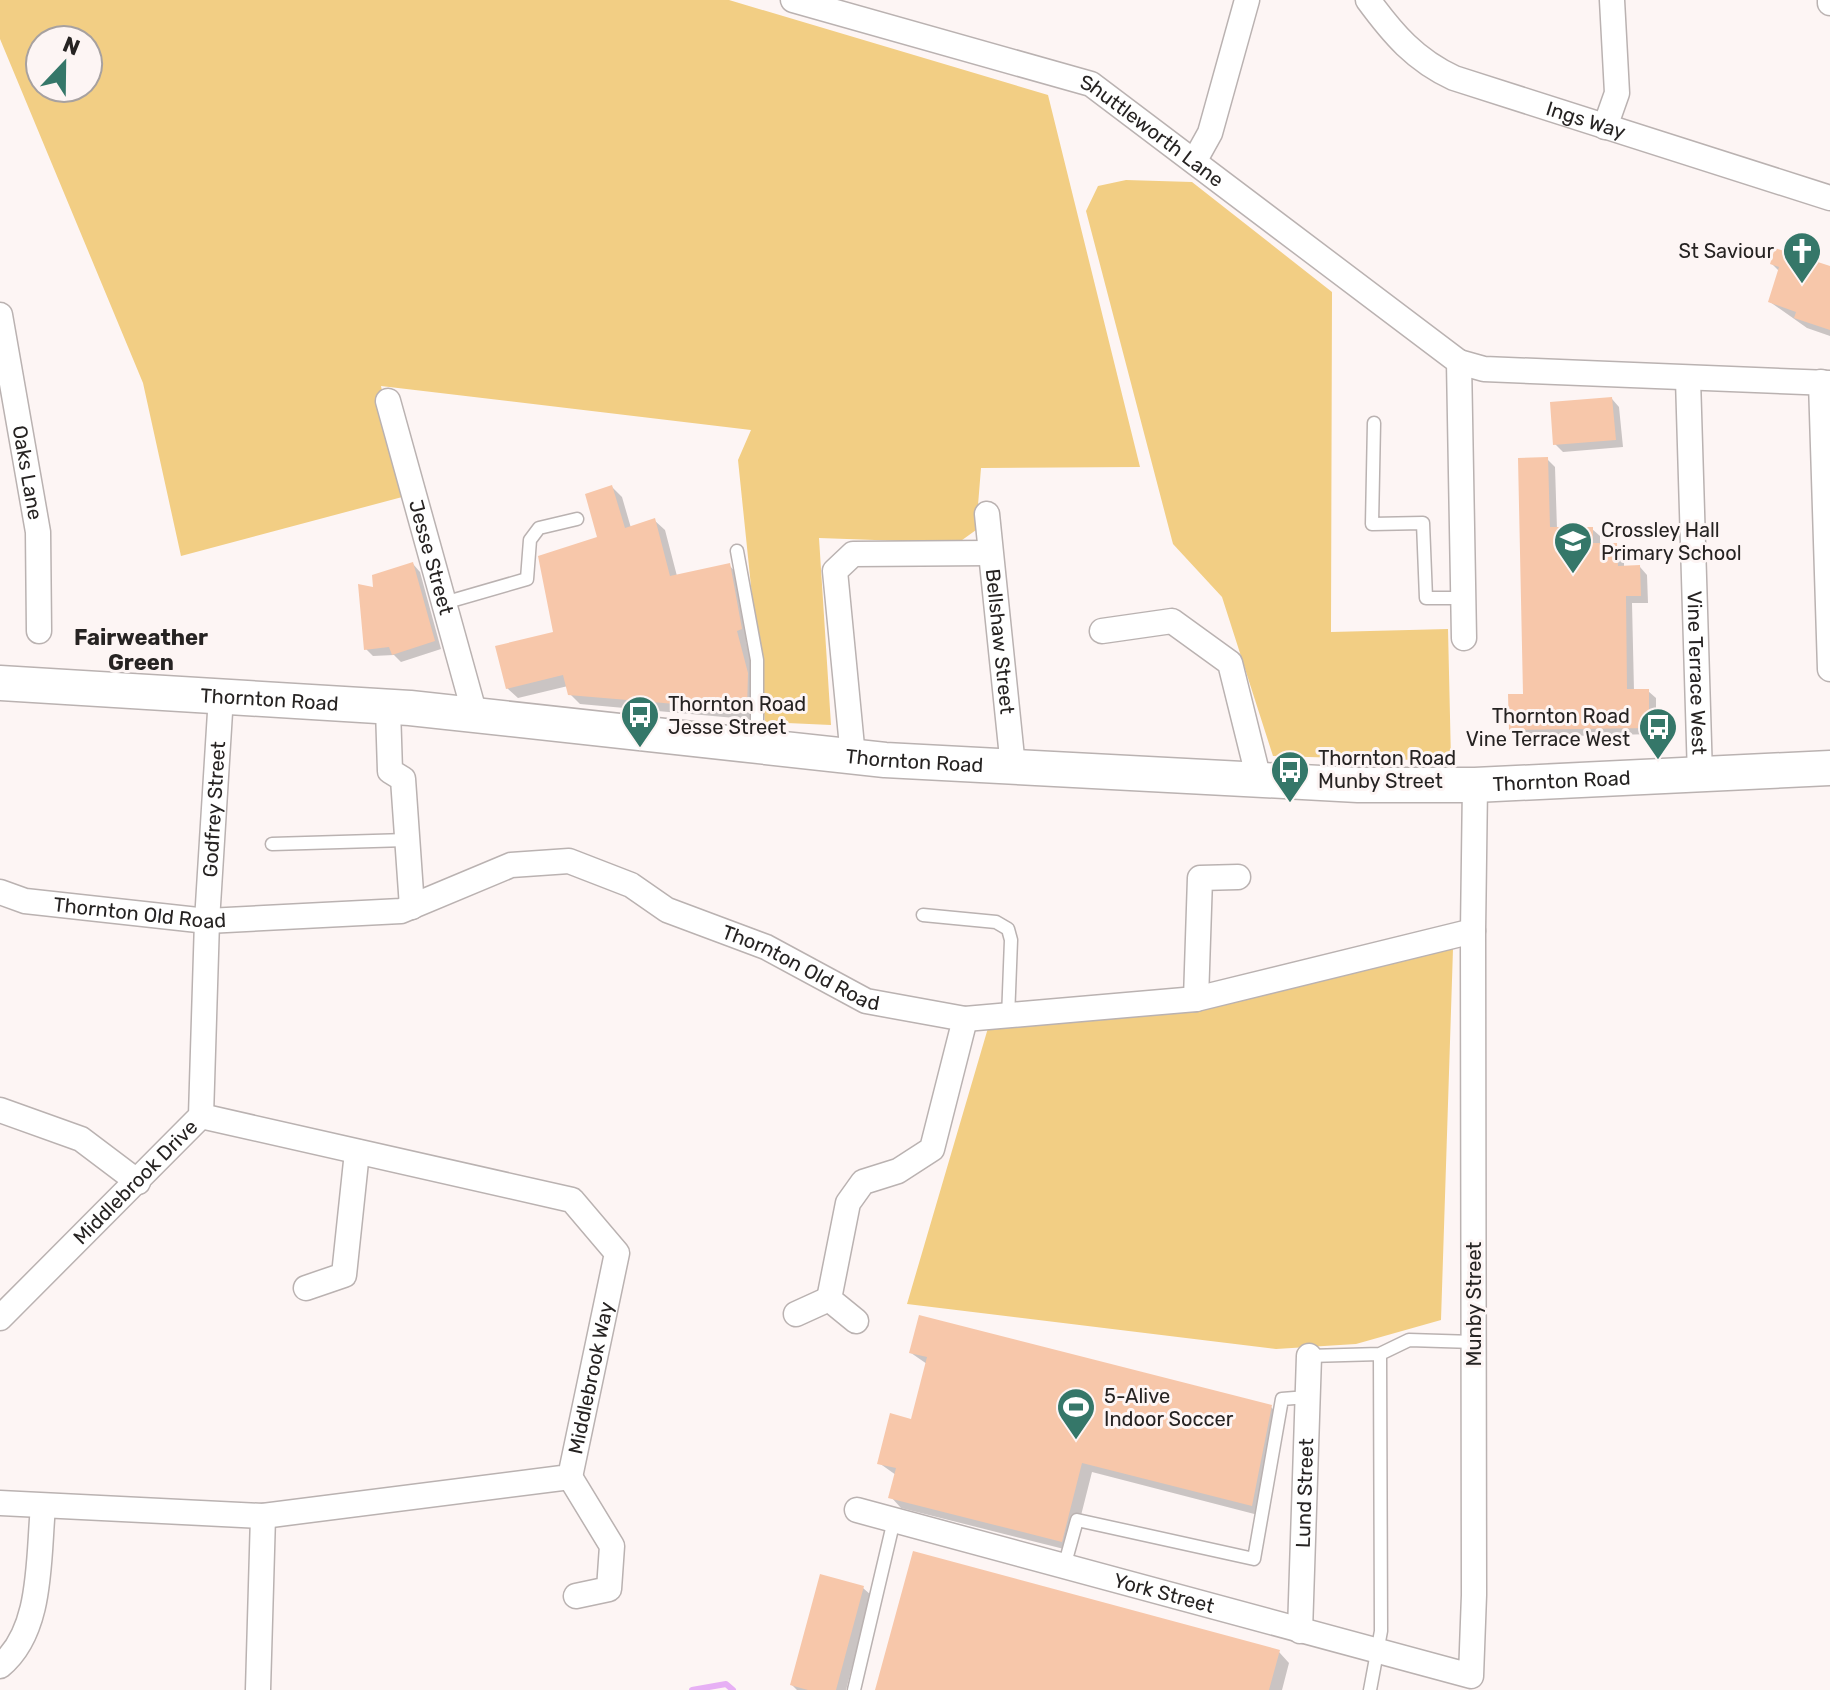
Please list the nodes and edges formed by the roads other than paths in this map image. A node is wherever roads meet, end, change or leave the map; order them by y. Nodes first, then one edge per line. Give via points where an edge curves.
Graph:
1 (793, 0) edge
2 (1247, 0) edge
3 (1368, 0) edge
4 (1612, 0) edge
5 (836, 6) edge
6 (1605, 127) junction
7 (1195, 160) junction
8 (1830, 198) edge
9 (0, 315) edge
10 (1459, 362) junction
11 (1688, 379) junction
12 (1826, 383) edge
13 (388, 401) dead end
14 (1374, 423) dead end
15 (11, 426) edge
16 (987, 514) dead end
17 (577, 519) dead end
18 (737, 551) dead end
19 (990, 553) junction
20 (1463, 598) junction
21 (444, 603) junction
22 (39, 631) dead end
23 (1102, 631) dead end
24 (1464, 638) dead end
25 (1830, 669) edge
26 (0, 683) edge
27 (221, 696) junction
28 (388, 709) junction
29 (475, 715) junction
30 (757, 746) junction
31 (853, 757) junction
32 (1013, 767) junction
33 (1830, 768) edge
34 (1700, 776) junction
35 (1259, 780) junction
36 (1475, 785) junction
37 (407, 840) junction
38 (272, 844) dead end
39 (1238, 877) dead end
40 (0, 892) edge
41 (412, 907) junction
42 (923, 915) dead end
43 (207, 921) junction
44 (1473, 931) junction
45 (1196, 999) junction
46 (1008, 1018) junction
47 (965, 1019) junction
48 (0, 1110) edge
49 (201, 1116) junction
50 (357, 1152) junction
51 (138, 1182) junction
52 (306, 1288) dead end
53 (829, 1299) junction
54 (796, 1314) dead end
55 (0, 1318) edge
56 (856, 1321) dead end
57 (1474, 1342) junction
58 (1380, 1354) junction
59 (1309, 1356) joint
60 (1307, 1397) junction
61 (570, 1477) junction
62 (0, 1503) edge
63 (43, 1507) junction
64 (857, 1510) dead end
65 (263, 1516) junction
66 (894, 1520) junction
67 (1064, 1567) junction
68 (576, 1596) dead end
69 (1300, 1631) junction
70 (1378, 1652) junction
71 (0, 1666) edge
72 (1471, 1676) joint
73 (258, 1690) edge
74 (854, 1690) edge
75 (1370, 1690) edge

1 - 5 street, Shuttleworth Lane
2 - 7 street via 1210,133
3 - 6 street, Ings Way via 1399,42 1431,67
4 - 6 street via 1617,93
5 - 7 street, Shuttleworth Lane via 1091,84
6 - 8 street, Ings Way
7 - 10 street, Shuttleworth Lane
9 - 15 street, Oaks Lane
10 - 11 street, Shuttleworth Lane via 1484,369
10 - 20 street
11 - 12 street, Shuttleworth Lane
11 - 34 street, Vine Terrace West
12 - 25 street
13 - 21 street, Jesse Street
14 - 20 lane via 1372,524 1423,523 1426,598
15 - 22 street, Oaks Lane via 38,532
16 - 19 street, Bellshaw Street
17 - 21 lane via 539,528 530,540 527,579
18 - 30 lane via 757,660
19 - 31 street via 853,554 835,571
19 - 32 street, Bellshaw Street
20 - 24 street
21 - 29 street, Jesse Street
23 - 35 street via 1172,621 1230,663
26 - 27 main road, Thornton Road
27 - 28 main road, Thornton Road
27 - 43 street, Godfrey Street
28 - 29 main road, Thornton Road
28 - 37 street via 390,771 403,779
29 - 30 main road, Thornton Road
30 - 31 main road, Thornton Road
31 - 32 main road, Thornton Road
32 - 35 main road, Thornton Road
33 - 34 main road, Thornton Road
34 - 36 main road, Thornton Road
35 - 36 main road, Thornton Road
36 - 44 street
37 - 38 lane
37 - 41 street
39 - 45 street via 1200,878
40 - 43 street, Thornton Old Road via 25,901
41 - 43 street, Thornton Old Road
41 - 47 street, Thornton Old Road via 511,865 569,861 631,885 667,910 766,947 866,1001
42 - 46 lane via 996,922 1008,929
43 - 49 street, Middlebrook Drive
44 - 45 street, Thornton Old Road
44 - 57 street, Munby Street
45 - 46 street, Thornton Old Road
46 - 47 street, Thornton Old Road
47 - 53 street via 932,1149 898,1171 863,1182 848,1203
48 - 51 street via 81,1139
49 - 50 street, Middlebrook Way
49 - 51 street, Middlebrook Drive
50 - 52 street via 344,1275
50 - 61 street, Middlebrook Way via 572,1200 617,1253
51 - 55 street, Middlebrook Drive
53 - 54 street
53 - 56 street
57 - 58 lane via 1409,1340
57 - 72 street, Munby Street
58 - 59 lane
58 - 70 lane
59 - 60 street, Lund Street
60 - 67 lane via 1282,1399 1254,1559 1077,1520
60 - 69 street, Lund Street
61 - 65 street, Middlebrook Way
61 - 68 street via 612,1546 609,1589
62 - 63 street, Middlebrook Way
63 - 65 street, Middlebrook Way
63 - 71 street via 34,1601 17,1652
64 - 66 street, York Street
65 - 73 street
66 - 67 street, York Street
66 - 74 lane
67 - 69 street, York Street
69 - 70 street, York Street
70 - 72 street, York Street
70 - 75 lane

